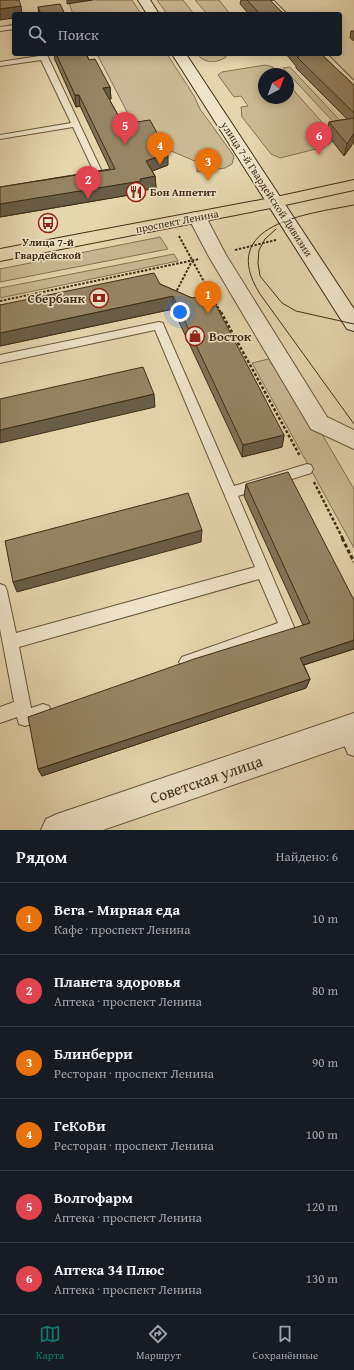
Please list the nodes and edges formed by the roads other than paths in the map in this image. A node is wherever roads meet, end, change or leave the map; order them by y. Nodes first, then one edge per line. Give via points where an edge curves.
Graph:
1 (144, 0) edge
2 (272, 2) edge
3 (152, 12) edge
4 (282, 12) edge
5 (12, 27) edge
6 (0, 29) edge
7 (43, 56) edge
8 (180, 56) edge
9 (325, 56) edge
10 (0, 64) edge
11 (354, 85) edge
12 (76, 124) junction
13 (0, 137) edge
14 (354, 174) edge
15 (85, 178) edge
16 (354, 185) edge
17 (272, 197) junction
18 (197, 217) junction
19 (0, 240) edge
20 (0, 255) edge
21 (354, 324) edge
22 (0, 359) edge
23 (354, 440) edge
24 (307, 469) road end
25 (230, 493) junction
26 (264, 571) junction
27 (0, 591) edge
28 (11, 642) junction
29 (175, 666) edge
30 (22, 707) junction
31 (55, 708) edge
32 (0, 715) edge
33 (351, 736) edge
34 (57, 830) edge

1 - 3 main road
2 - 4 lane
5 - 6 lane
7 - 10 lane
7 - 12 lane
8 - 17 main road, улица 7-й Гвардейской Дивизии
9 - 11 lane
12 - 13 lane
12 - 15 lane via 100,176
14 - 17 main road, проспект Ленина
16 - 17 main road, проспект Ленина
17 - 18 main road, проспект Ленина
17 - 19 main road, проспект Ленина
17 - 21 main road, улица 7-й Гвардейской Дивизии
18 - 20 main road, проспект Ленина
18 - 23 main road via 319,422
22 - 25 lane via 159,326
24 - 25 lane
25 - 26 lane
26 - 28 lane
26 - 29 lane via 287,626
27 - 28 lane
28 - 30 lane
30 - 31 lane via 25,718
30 - 32 lane
33 - 34 main road, Советская улица

